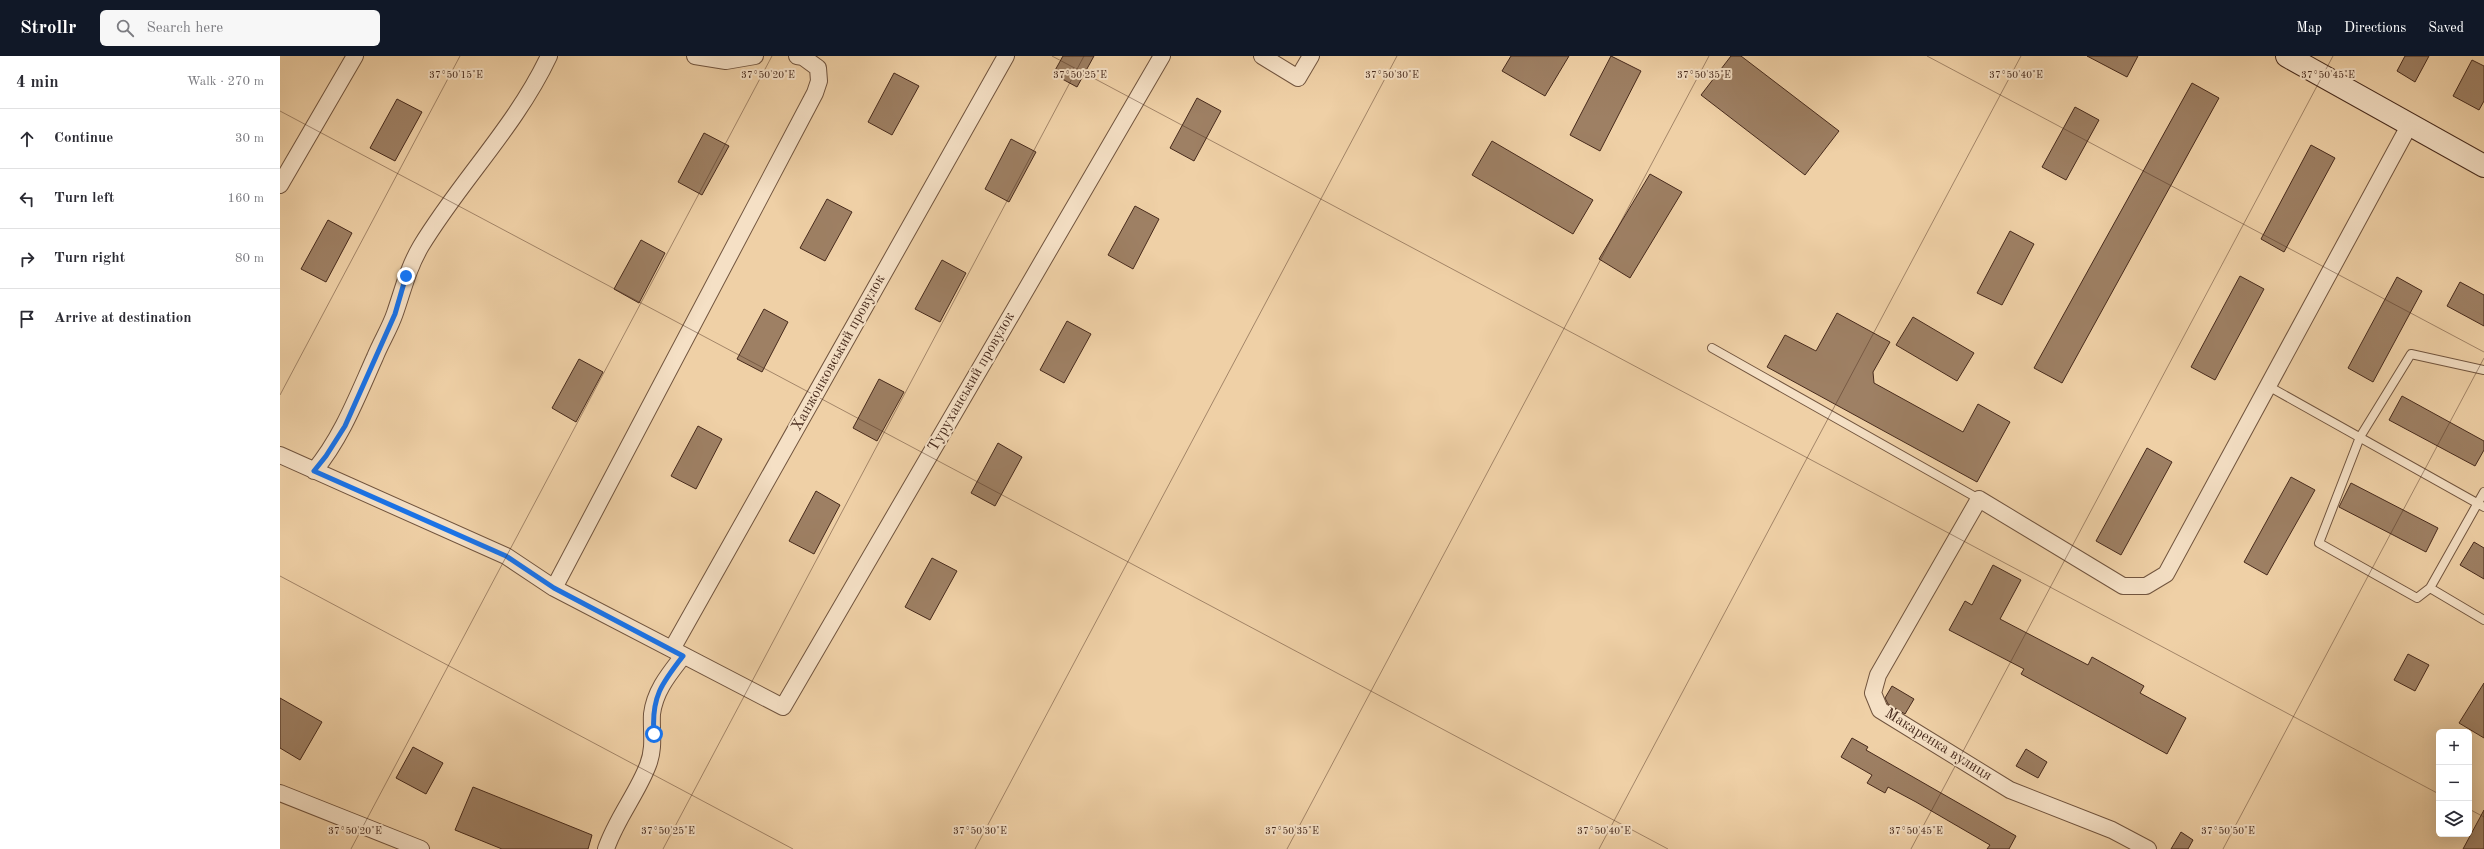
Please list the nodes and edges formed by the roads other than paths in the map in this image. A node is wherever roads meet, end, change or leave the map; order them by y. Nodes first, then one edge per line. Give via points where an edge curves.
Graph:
1 (355, 56) edge
2 (549, 56) edge
3 (695, 56) edge
4 (755, 56) edge
5 (797, 56) edge
6 (1006, 56) edge
7 (1162, 56) edge
8 (1262, 56) edge
9 (1311, 56) edge
10 (2287, 56) edge
11 (2410, 124) junction
12 (2484, 166) edge
13 (280, 186) edge
14 (1712, 348) dead end
15 (2484, 370) edge
16 (2268, 386) junction
17 (2360, 438) junction
18 (280, 454) edge
19 (314, 471) junction
20 (2484, 492) edge
21 (1979, 499) junction
22 (2481, 505) edge
23 (554, 588) junction
24 (2430, 588) junction
25 (2484, 620) edge
26 (677, 652) junction
27 (280, 793) edge
28 (421, 849) edge
29 (606, 849) edge
30 (2148, 849) edge

1 - 13 street
2 - 19 street via 534,88 517,114 469,177 421,247 406,276 395,314 345,426
3 - 4 street via 726,61
5 - 23 street via 803,57 818,68 819,80 815,92
6 - 26 street, Ханжонковський провулок
7 - 26 street, Туруханський провулок via 783,707
8 - 9 street via 1298,78
10 - 11 street
11 - 12 street
11 - 16 street
14 - 21 lane
15 - 17 lane via 2411,354
16 - 17 lane
16 - 21 street via 2166,574 2146,586 2123,586
17 - 22 lane
17 - 24 lane via 2319,542 2417,598
18 - 19 street
19 - 23 street via 506,556
20 - 22 lane
21 - 30 street, Макаренка вулиця via 1878,675 1873,692 1880,710 2010,790 2112,830
22 - 24 lane
23 - 26 street
24 - 25 lane
26 - 29 street, Ханжонковський провулок via 656,698 652,714 653,750 648,765 611,834
27 - 28 street

